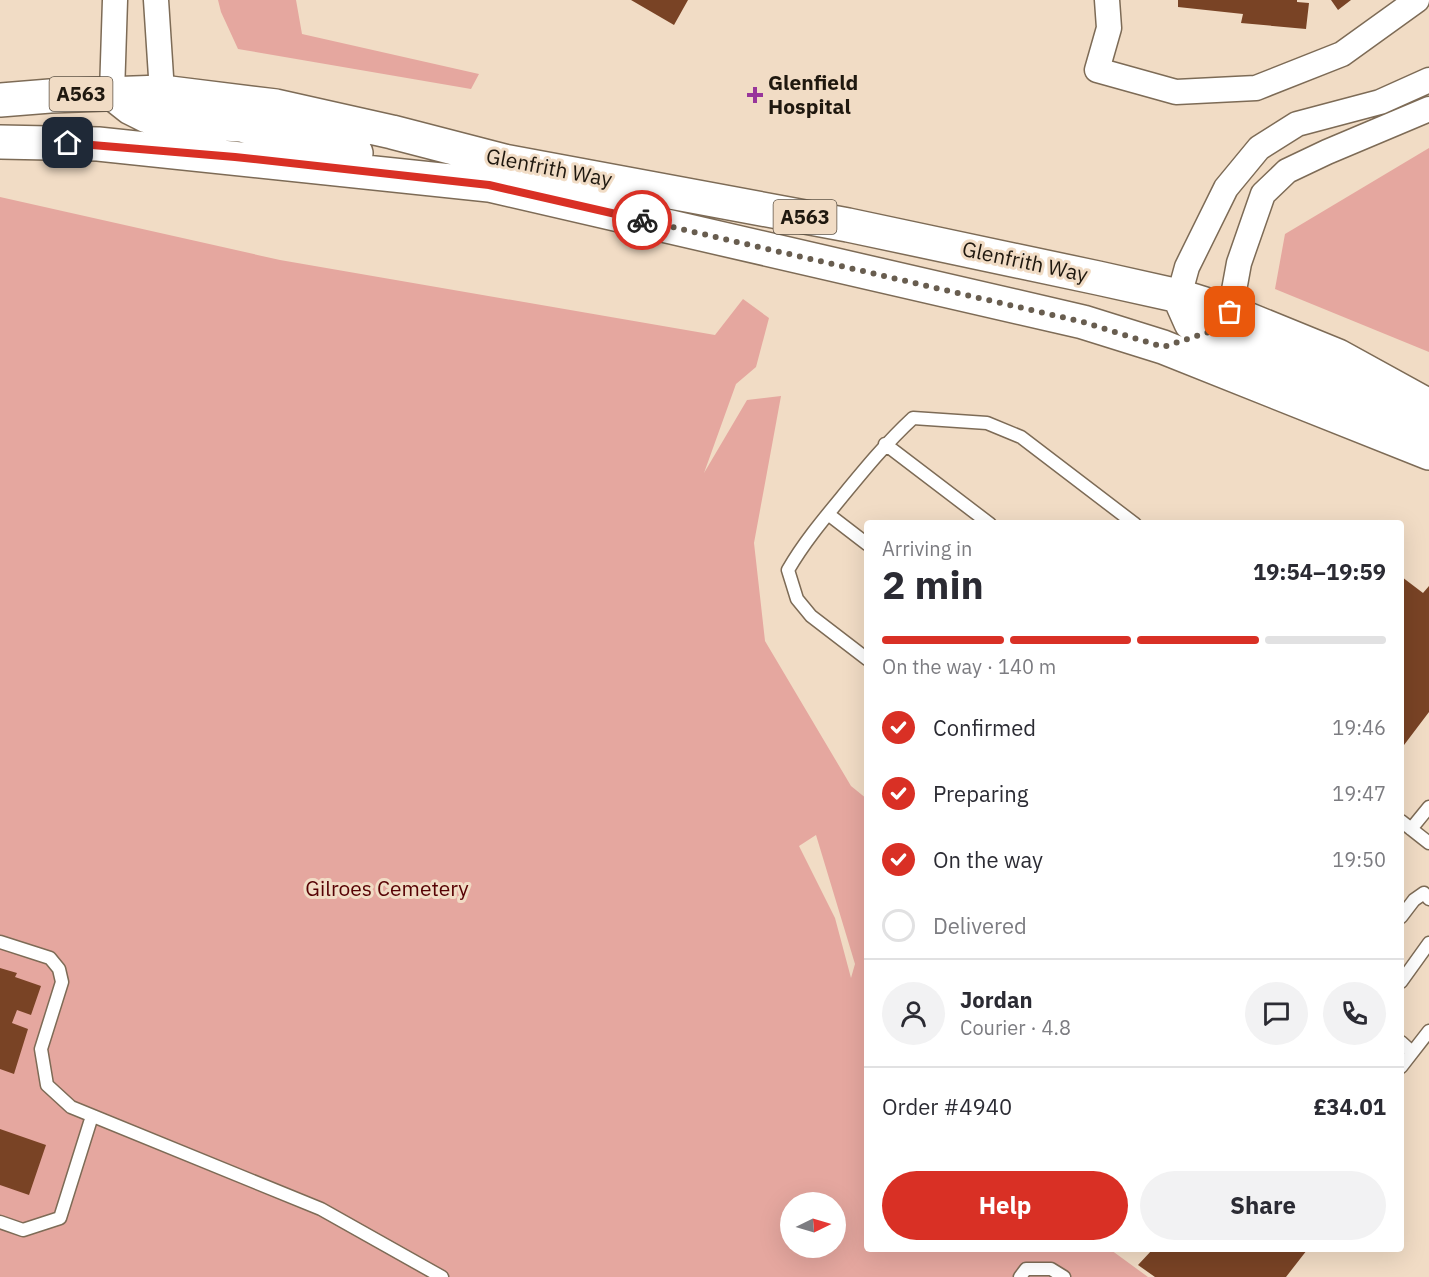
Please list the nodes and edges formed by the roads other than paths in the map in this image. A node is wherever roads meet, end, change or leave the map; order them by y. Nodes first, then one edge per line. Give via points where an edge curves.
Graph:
1 (115, 0) edge
2 (156, 0) edge
3 (1107, 0) edge
4 (1417, 0) edge
5 (1429, 80) edge
6 (112, 93) junction
7 (0, 100) edge
8 (154, 104) junction
9 (1429, 109) edge
10 (0, 142) edge
11 (98, 144) junction
12 (489, 185) junction
13 (1179, 296) junction
14 (1220, 322) junction
15 (1163, 347) junction
16 (1429, 406) edge
17 (1429, 436) edge
18 (885, 444) junction
19 (1429, 453) edge
20 (828, 514) junction
21 (985, 520) edge
22 (1130, 520) edge
23 (864, 542) edge
24 (864, 657) edge
25 (1429, 807) edge
26 (1406, 825) edge
27 (1429, 843) edge
28 (1429, 899) edge
29 (1404, 913) edge
30 (0, 942) edge
31 (1429, 943) edge
32 (1404, 978) edge
33 (1429, 1031) edge
34 (1404, 1045) edge
35 (1412, 1052) junction
36 (1404, 1063) edge
37 (92, 1116) junction
38 (0, 1222) edge
39 (442, 1277) edge
40 (1020, 1277) edge
41 (1064, 1277) edge

1 - 6 street
2 - 8 street
3 - 4 street via 1109,28 1097,70 1176,92 1256,88 1342,54
5 - 13 street via 1380,102 1297,124 1258,148 1226,188 1187,267
6 - 7 highway, Glenfrith Way / A563
6 - 8 highway, Glenfrith Way / A563
8 - 11 highway, A563 via 131,130
8 - 12 highway, A563 via 170,121 241,125
8 - 13 highway, Glenfrith Way / A563 via 276,106 504,161 848,225
9 - 14 street via 1287,171 1263,194
10 - 11 highway, Glenfrith Way / A563
11 - 12 highway, Glenfrith Way / A563
12 - 15 highway, Glenfrith Way / A563 via 1083,322
13 - 14 highway, Glenfrith Way / A563
14 - 15 highway
14 - 16 highway, Glenfrith Way / A563 via 1338,356
14 - 17 highway
15 - 19 highway, Glenfrith Way / A563
18 - 20 lane
18 - 21 lane
18 - 22 lane via 913,418 987,423 1021,437
20 - 23 lane
20 - 24 lane via 802,546 789,570 797,599 811,616
25 - 26 lane
26 - 27 lane
28 - 29 lane via 1424,893
30 - 37 lane via 50,958 59,969 62,982 41,1049 47,1085 71,1107
31 - 32 lane
33 - 35 lane
34 - 35 lane
35 - 36 lane
37 - 38 lane via 60,1218 22,1230
37 - 39 lane via 321,1209
40 - 41 lane via 1026,1269 1051,1269

